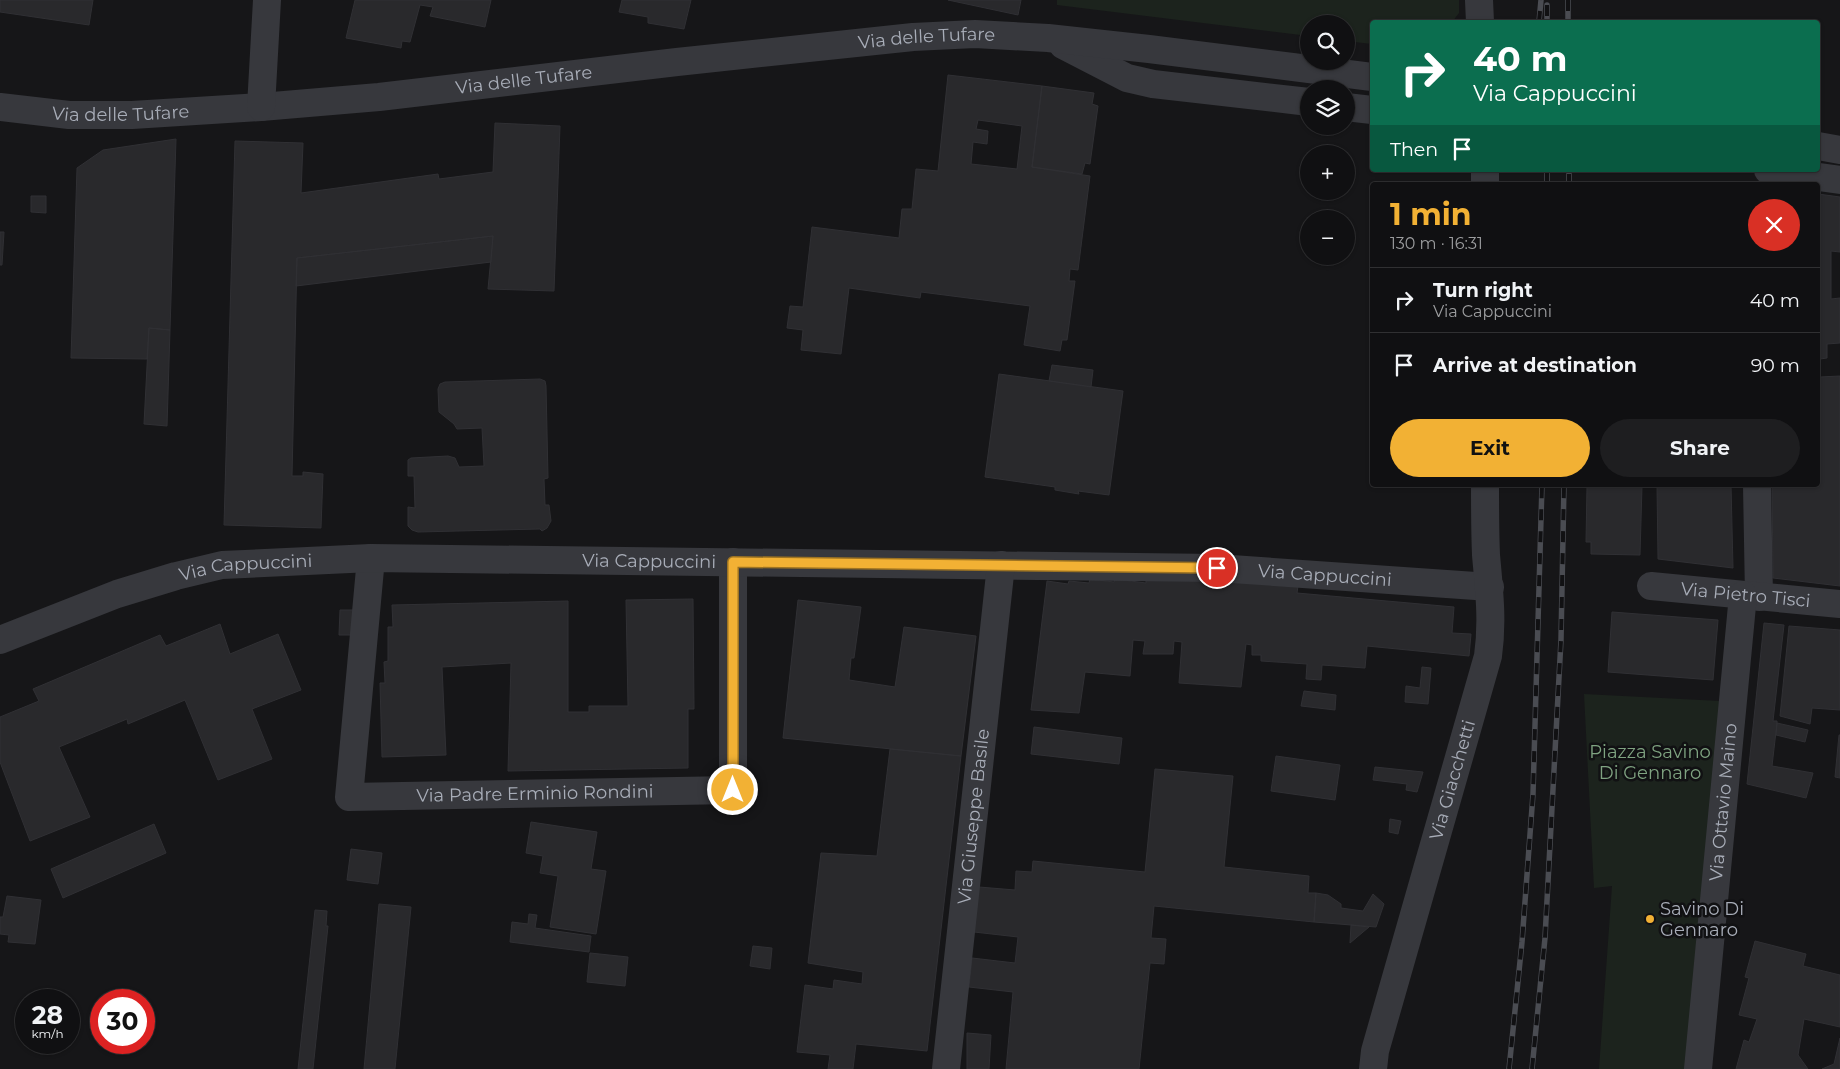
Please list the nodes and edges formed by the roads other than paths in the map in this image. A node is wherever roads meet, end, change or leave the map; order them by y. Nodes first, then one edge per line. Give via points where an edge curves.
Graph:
1 (267, 0) edge
2 (1479, 0) edge
3 (1480, 20) edge
4 (1048, 38) junction
5 (1370, 77) edge
6 (1300, 101) edge
7 (0, 107) edge
8 (261, 107) junction
9 (1355, 108) edge
10 (1370, 110) edge
11 (1820, 146) edge
12 (1840, 150) edge
13 (1782, 172) edge
14 (1840, 180) edge
15 (1485, 487) edge
16 (1757, 487) edge
17 (371, 558) junction
18 (733, 562) junction
19 (1001, 565) junction
20 (1651, 586) dead end
21 (1490, 588) junction
22 (1751, 596) junction
23 (1840, 604) edge
24 (0, 640) edge
25 (946, 1069) edge
26 (1373, 1069) edge
27 (1698, 1069) edge

1 - 8 street
2 - 3 street
4 - 5 street, Via delle Tufare
4 - 6 street, Via delle Tufare via 1127,78 1153,84
4 - 8 street, Via delle Tufare via 975,34 913,37 379,97
7 - 8 street, Via delle Tufare via 69,115 132,115
9 - 10 street
11 - 12 street
13 - 14 street
15 - 21 street, Via Giacchetti
16 - 22 street, Via Ottavio Maino
17 - 18 street, Via Cappuccini
17 - 18 street, Via Padre Erminio Rondini via 349,797 733,790
17 - 24 street, Via Cappuccini via 222,565 117,594
18 - 19 street, Via Cappuccini
19 - 21 street, Via Cappuccini via 1217,568
19 - 25 street, Via Giuseppe Basile
20 - 22 street, Via Pietro Tisci
21 - 26 street, Via Giacchetti via 1488,656 1375,1051
22 - 23 street, Via Pietro Tisci
22 - 27 street, Via Ottavio Maino

